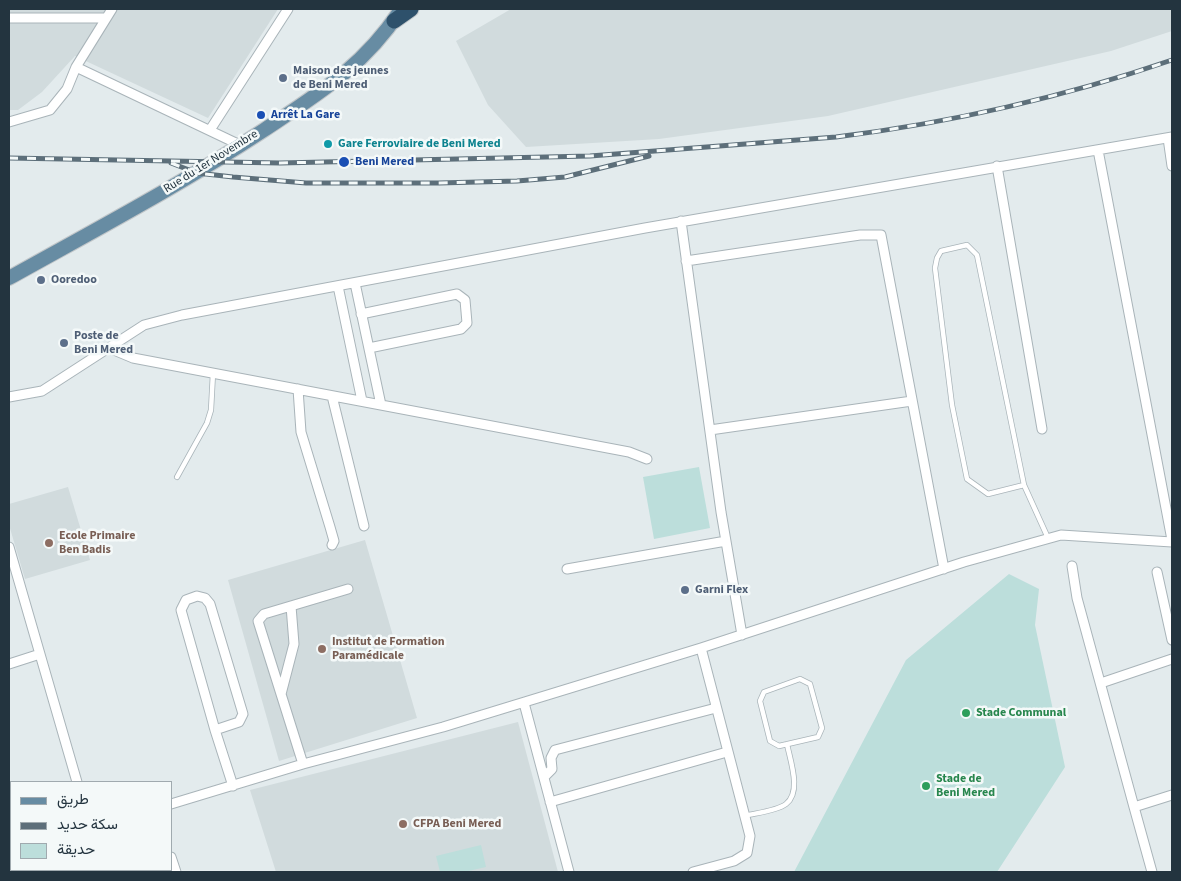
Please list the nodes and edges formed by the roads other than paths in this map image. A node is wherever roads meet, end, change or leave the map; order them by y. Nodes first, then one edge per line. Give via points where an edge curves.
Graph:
1 (112, 9) edge
2 (288, 9) edge
3 (411, 9) edge
4 (398, 15) edge
5 (9, 18) edge
6 (106, 18) junction
7 (76, 67) junction
8 (9, 122) edge
9 (210, 130) junction
10 (1170, 138) edge
11 (240, 145) junction
12 (1098, 150) junction
13 (997, 166) junction
14 (1172, 166) edge
15 (681, 221) junction
16 (686, 261) junction
17 (9, 278) edge
18 (355, 284) junction
19 (338, 286) junction
20 (361, 314) junction
21 (109, 348) junction
22 (368, 348) junction
23 (213, 373) junction
24 (298, 389) junction
25 (332, 396) junction
26 (9, 398) edge
27 (362, 401) junction
28 (912, 401) junction
29 (381, 405) junction
30 (1042, 429) dead end
31 (710, 430) junction
32 (647, 460) dead end
33 (177, 477) dead end
34 (1024, 485) junction
35 (364, 526) dead end
36 (1048, 538) junction
37 (726, 541) junction
38 (1172, 541) edge
39 (332, 545) dead end
40 (9, 546) edge
41 (1072, 566) dead end
42 (567, 568) dead end
43 (944, 569) junction
44 (1157, 572) dead end
45 (348, 589) dead end
46 (291, 606) junction
47 (742, 635) junction
48 (1172, 640) edge
49 (700, 648) junction
50 (40, 654) junction
51 (1172, 659) edge
52 (9, 664) edge
53 (1101, 683) junction
54 (280, 694) junction
55 (524, 703) junction
56 (716, 708) junction
57 (214, 730) junction
58 (787, 744) junction
59 (727, 752) junction
60 (303, 764) junction
61 (544, 777) junction
62 (77, 781) edge
63 (233, 786) junction
64 (1172, 795) edge
65 (550, 802) junction
66 (172, 804) edge
67 (1134, 807) junction
68 (743, 816) junction
69 (172, 860) edge
70 (176, 872) edge
71 (569, 872) edge
72 (693, 872) edge
73 (1152, 872) edge

1 - 6 street
2 - 9 street
3 - 4 highway
4 - 11 main road, Rue du 1er Novembre via 371,49 338,81
5 - 6 street
6 - 7 street
7 - 8 street via 67,89 50,110
7 - 9 street
9 - 11 street
10 - 12 street
10 - 14 street
11 - 17 main road, Rue du 1er Novembre via 197,173
12 - 13 street
12 - 38 street
13 - 15 street
13 - 30 street
15 - 16 street
15 - 18 street
16 - 28 street via 880,235
16 - 31 street
18 - 19 street
18 - 20 street
19 - 21 street via 144,325
19 - 27 street
20 - 22 street
20 - 22 street via 457,294 465,300 467,323 461,330
21 - 23 street via 133,358
21 - 26 street via 42,391
22 - 29 street
23 - 24 street
23 - 33 lane via 207,423
24 - 25 street
24 - 39 street via 301,432 334,540
25 - 27 street
25 - 35 street
27 - 29 street
28 - 31 street
28 - 43 street
29 - 32 street via 629,452
31 - 37 street
34 - 34 lane via 977,255 967,245 941,251 935,268 952,404 967,479 988,494
34 - 36 lane
36 - 38 street via 1061,534
36 - 43 street
37 - 42 street
37 - 47 street
40 - 50 street
41 - 53 street via 1077,598
43 - 47 street
44 - 48 street
45 - 46 street
46 - 54 street via 294,644
46 - 54 street via 264,614 258,621
47 - 49 street
49 - 55 street
49 - 56 street
50 - 52 street
50 - 62 street
51 - 53 street
53 - 67 street
54 - 60 street
55 - 60 street via 444,728
55 - 61 street
56 - 59 street
56 - 61 street via 555,750 551,758 552,769
57 - 57 street via 239,722 243,714 210,604 197,596 184,602 182,613
57 - 63 street
58 - 58 lane via 779,746 770,741 760,701 764,692 800,679 810,684 822,728 818,737
58 - 68 lane via 794,784 792,796 785,805
59 - 65 street
59 - 68 street
60 - 63 street
61 - 65 street
63 - 66 street
64 - 67 street
65 - 71 street
67 - 73 street
68 - 72 street via 750,836 747,853 734,861
69 - 70 street

